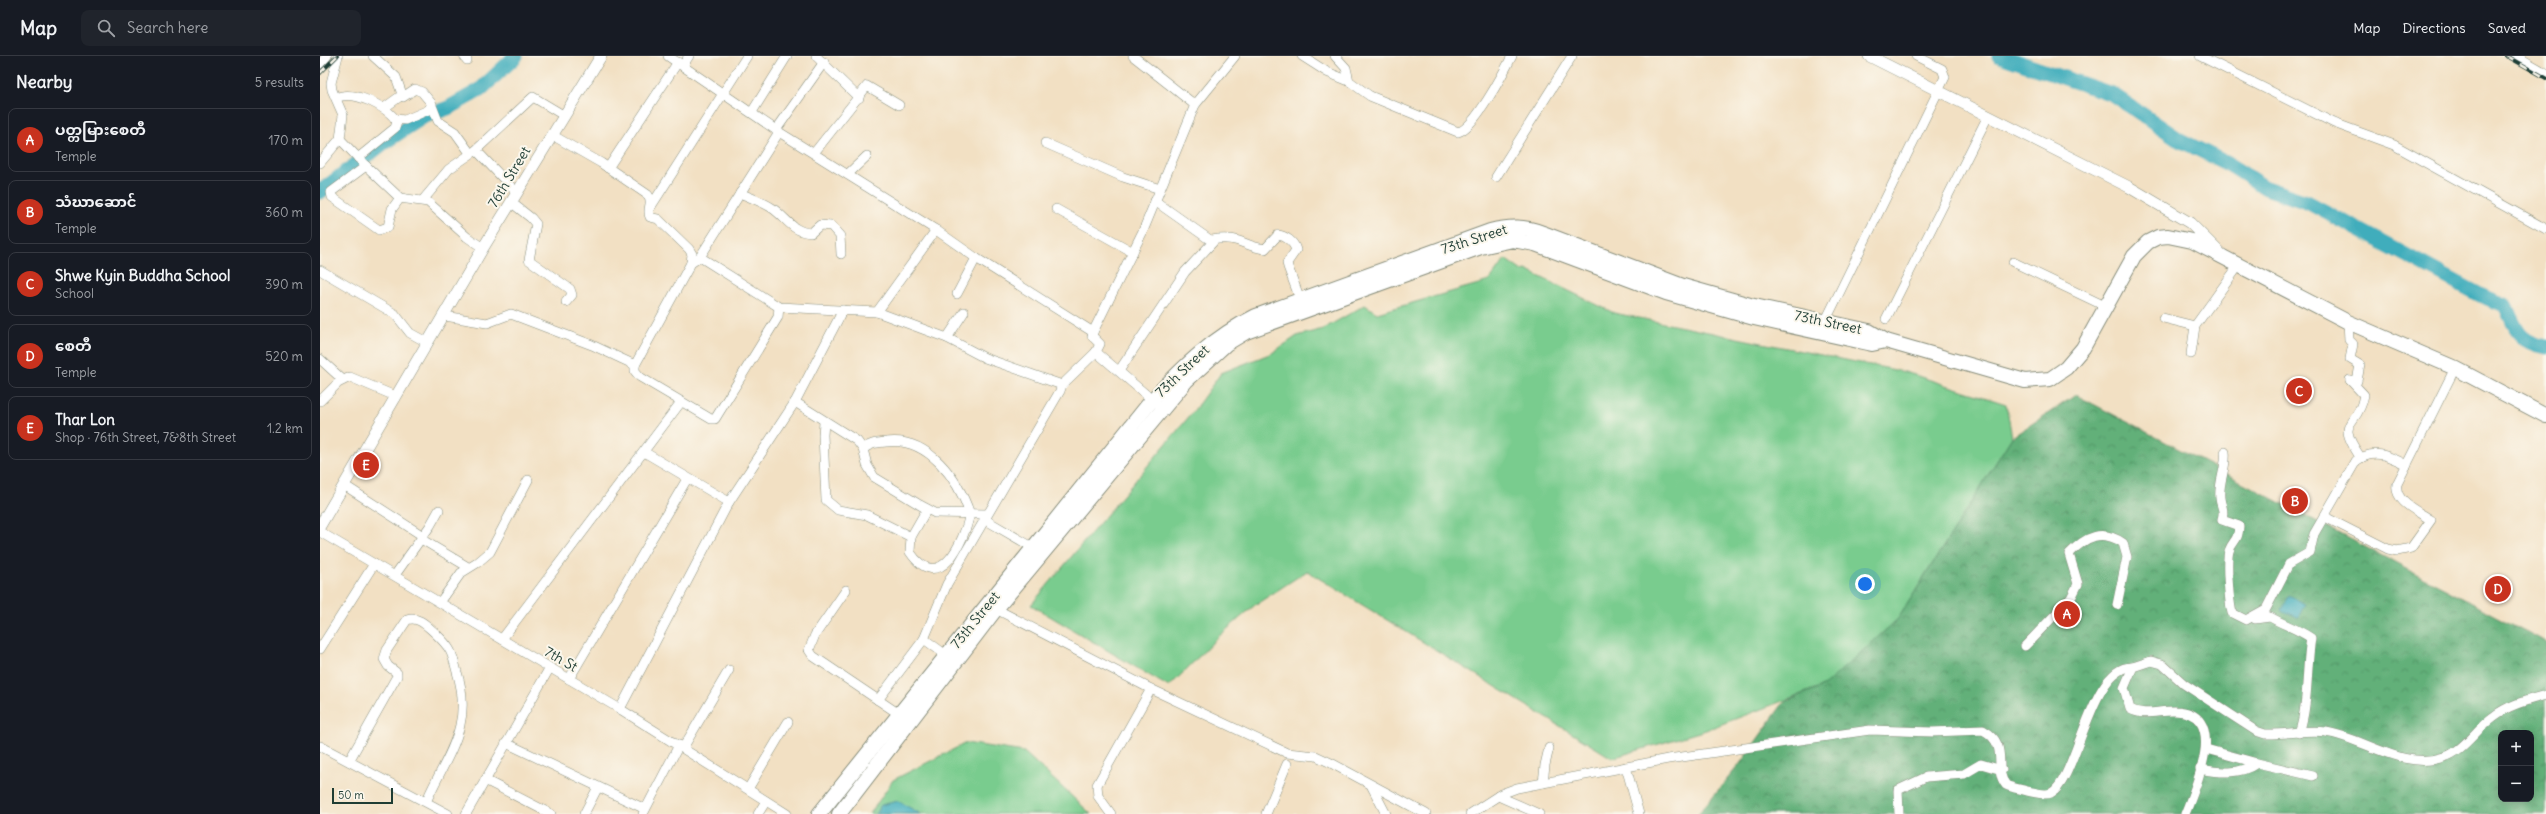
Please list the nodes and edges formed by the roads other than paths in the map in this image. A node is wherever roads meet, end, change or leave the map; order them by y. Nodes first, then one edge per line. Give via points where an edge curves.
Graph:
1 (327, 56) edge
2 (338, 56) edge
3 (373, 56) edge
4 (601, 56) edge
5 (668, 56) edge
6 (689, 56) edge
7 (747, 56) edge
8 (788, 56) edge
9 (816, 56) edge
10 (1133, 56) edge
11 (1302, 56) edge
12 (1334, 56) edge
13 (1512, 56) edge
14 (1572, 56) edge
15 (1869, 56) edge
16 (1916, 56) edge
17 (2200, 56) edge
18 (2516, 56) edge
19 (1231, 57) edge
20 (824, 62) junction
21 (320, 64) edge
22 (680, 64) junction
23 (2546, 73) edge
24 (1349, 81) junction
25 (1938, 92) junction
26 (724, 93) junction
27 (402, 95) junction
28 (336, 98) junction
29 (859, 98) junction
30 (898, 105) dead end
31 (1195, 105) junction
32 (384, 108) junction
33 (433, 111) junction
34 (752, 112) junction
35 (563, 115) junction
36 (1988, 116) junction
37 (395, 119) junction
38 (778, 131) junction
39 (552, 135) junction
40 (340, 139) junction
41 (1045, 143) dead end
42 (473, 152) junction
43 (814, 153) junction
44 (867, 156) dead end
45 (362, 162) junction
46 (320, 163) edge
47 (608, 168) junction
48 (848, 174) junction
49 (1496, 177) dead end
50 (1160, 189) junction
51 (740, 193) junction
52 (400, 198) junction
53 (514, 198) junction
54 (424, 200) junction
55 (1155, 201) junction
56 (649, 209) junction
57 (1056, 209) dead end
58 (2546, 229) edge
59 (936, 230) junction
60 (1212, 240) junction
61 (483, 248) junction
62 (1133, 252) junction
63 (841, 254) dead end
64 (700, 257) junction
65 (2224, 257) junction
66 (976, 258) junction
67 (2013, 262) dead end
68 (691, 263) junction
69 (2239, 265) junction
70 (320, 270) edge
71 (957, 294) dead end
72 (566, 302) dead end
73 (1302, 305) junction
74 (779, 307) junction
75 (2107, 307) junction
76 (843, 310) junction
77 (877, 312) junction
78 (964, 312) dead end
79 (445, 316) junction
80 (2163, 318) dead end
81 (1886, 319) dead end
82 (1825, 322) junction
83 (2348, 322) junction
84 (2195, 326) junction
85 (1093, 332) junction
86 (947, 338) junction
87 (1886, 341) junction
88 (428, 344) junction
89 (1096, 352) junction
90 (2192, 354) dead end
91 (320, 359) edge
92 (635, 365) junction
93 (2455, 368) junction
94 (1119, 371) junction
95 (343, 380) junction
96 (1062, 385) junction
97 (395, 396) junction
98 (320, 401) edge
99 (681, 402) junction
100 (795, 402) junction
101 (1158, 404) junction
102 (2546, 416) edge
103 (824, 422) junction
104 (863, 449) junction
105 (644, 452) junction
106 (2225, 452) dead end
107 (2361, 458) junction
108 (2407, 464) junction
109 (687, 478) junction
110 (528, 480) dead end
111 (344, 485) junction
112 (729, 502) junction
113 (927, 509) junction
114 (439, 510) dead end
115 (970, 514) junction
116 (2325, 516) junction
117 (985, 517) junction
118 (320, 526) edge
119 (320, 532) edge
120 (911, 537) junction
121 (422, 538) junction
122 (1034, 548) junction
123 (374, 564) junction
124 (468, 567) junction
125 (395, 575) junction
126 (846, 590) dead end
127 (441, 601) junction
128 (2117, 605) dead end
129 (992, 606) junction
130 (2250, 620) junction
131 (924, 639) junction
132 (502, 640) junction
133 (2025, 646) dead end
134 (320, 649) edge
135 (946, 655) junction
136 (2133, 667) junction
137 (549, 669) junction
138 (729, 670) dead end
139 (569, 679) junction
140 (1152, 689) junction
141 (2546, 695) edge
142 (878, 700) junction
143 (620, 709) junction
144 (899, 714) junction
145 (788, 722) dead end
146 (2298, 733) junction
147 (506, 743) junction
148 (320, 746) edge
149 (681, 746) junction
150 (1549, 748) dead end
151 (2206, 749) junction
152 (348, 761) junction
153 (2257, 763) junction
154 (1287, 764) dead end
155 (1626, 767) junction
156 (2200, 768) junction
157 (2002, 770) junction
158 (2313, 776) dead end
159 (485, 780) junction
160 (1543, 783) junction
161 (598, 787) junction
162 (1372, 787) junction
163 (748, 788) junction
164 (1498, 796) junction
165 (766, 801) junction
166 (426, 802) junction
167 (644, 812) edge
168 (448, 814) edge
169 (467, 814) edge
170 (551, 814) edge
171 (584, 814) edge
172 (758, 814) edge
173 (787, 814) edge
174 (819, 814) edge
175 (839, 814) edge
176 (1112, 814) edge
177 (1266, 814) edge
178 (1386, 814) edge
179 (1426, 814) edge
180 (1470, 814) edge
181 (1539, 814) edge
182 (1639, 814) edge
183 (1899, 814) edge
184 (2185, 814) edge

1 - 21 street
2 - 28 street via 331,83
3 - 27 street via 396,77
4 - 35 street, 76th Street
5 - 22 street
6 - 22 street
7 - 26 street
8 - 34 street
9 - 20 street
10 - 31 street
11 - 24 street via 1327,72
12 - 24 street via 1346,68
13 - 24 street via 1479,111 1463,131 1458,132 1370,96
14 - 49 street
15 - 25 street
16 - 25 street via 1944,72 1945,77
17 - 58 street via 2334,124 2394,145
18 - 23 street
19 - 31 street
20 - 29 street
20 - 38 street
22 - 26 street
22 - 47 street
25 - 36 street
25 - 82 street
26 - 34 street
26 - 56 street
27 - 32 street
27 - 33 street via 403,97 415,89 418,90 432,104
28 - 32 street via 349,94
28 - 40 street via 344,120
29 - 30 street via 867,86
29 - 43 street
31 - 50 street
32 - 37 street
33 - 37 street via 405,120
33 - 42 street via 438,121 454,132
34 - 38 street
35 - 39 street, 76th Street
35 - 42 street via 533,97
36 - 65 street via 2174,212 2206,237
36 - 81 street
37 - 45 street via 395,128
38 - 43 street
38 - 51 street
39 - 47 street
39 - 53 street, 76th Street
40 - 45 street
40 - 46 street
41 - 50 street via 1123,177
42 - 53 street
42 - 54 street via 449,169
43 - 48 street
44 - 48 street
45 - 52 street
45 - 52 street via 331,192 331,196 370,226 383,230
47 - 56 street via 648,195
48 - 59 street
50 - 55 street
51 - 63 street via 772,208 788,224 804,233 811,233 820,225 831,226 840,236
51 - 64 street
52 - 54 street
53 - 61 street, 76th Street
53 - 72 street via 536,224 529,260 570,289 572,295
54 - 61 street
55 - 60 street
55 - 62 street
56 - 68 street via 650,217 658,220 689,249 692,254
57 - 62 street
59 - 66 street
59 - 77 street
60 - 73 street via 1225,237 1238,239 1265,249 1275,236 1287,238 1296,250 1287,263
60 - 94 street via 1212,245 1184,272
61 - 79 street, 76th Street
62 - 85 street
64 - 68 street
64 - 74 street
65 - 69 main road
65 - 75 main road via 2192,241 2168,236 2158,237 2134,256
66 - 71 street
66 - 85 street
67 - 75 street
68 - 92 street
69 - 83 main road
69 - 84 street
70 - 88 street via 396,314 410,333
73 - 82 main road, 73th Street via 1490,231 1518,226 1543,233 1682,286
73 - 87 main road, 73th Street via 1481,247 1513,240 1535,244 1666,293 1754,318 1872,344
73 - 101 main road, 73th Street via 1256,316 1214,340 1198,352
74 - 76 street
74 - 99 street via 778,317 715,419
75 - 87 main road via 2083,348 2066,368 2050,379 2038,381 2025,381
76 - 77 street
76 - 100 street
77 - 86 street
78 - 86 street
79 - 88 street, 76th Street
79 - 92 street via 486,323 511,314 592,345
80 - 84 street
82 - 87 main road, 73th Street via 1869,331
83 - 93 main road
83 - 107 street via 2349,340 2353,344 2350,359 2360,365 2357,381 2350,380 2364,396 2347,432 2348,439
84 - 90 street
85 - 89 street via 1092,336 1100,344
86 - 96 street via 985,358
88 - 97 street, 76th Street
89 - 94 street
89 - 96 street
91 - 95 street
92 - 99 street via 635,371 640,377
93 - 102 main road
93 - 108 street
94 - 101 street
95 - 97 street via 350,377
95 - 98 street
96 - 117 street
97 - 111 street, 76th Street
99 - 105 street
100 - 103 street
100 - 112 street
101 - 122 main road, 73th Street
101 - 129 main road, 73th Street
103 - 104 street via 846,433
103 - 120 street via 822,435 826,500 838,510 867,516
104 - 113 street via 867,465 874,477
104 - 115 street via 871,443 902,441 928,454 947,470 966,502
105 - 109 street
105 - 132 street
106 - 130 street via 2226,464 2221,478 2220,500 2224,510 2222,520 2239,526 2238,539 2229,551 2229,601 2232,613 2236,617
107 - 108 street via 2377,453
107 - 116 street via 2356,461
108 - 116 street via 2397,484 2398,495 2401,500 2431,520 2411,548 2397,551 2388,549
109 - 112 street
109 - 139 street
110 - 124 street via 490,552
111 - 118 street, 76th Street
111 - 121 street
112 - 143 street
113 - 115 street via 935,513
113 - 120 street
114 - 121 street
115 - 117 street
115 - 120 street via 967,529 955,553 948,563 939,568 927,567 914,557 910,552
116 - 130 street via 2314,534 2310,552 2289,564 2266,609
117 - 122 street
117 - 131 street via 948,584
119 - 123 street, 7th St
121 - 124 street
121 - 125 street
122 - 129 main road, 73th Street
123 - 125 street, 7th St
123 - 134 street
124 - 127 street
125 - 127 street, 7th St
126 - 142 street via 815,635 809,650 813,656
127 - 132 street, 7th St
128 - 133 street via 2127,558 2123,544 2114,537 2100,534 2092,536 2079,543 2069,554 2078,584 2071,598
129 - 135 main road, 73th Street
129 - 140 street
129 - 175 main road, 73th Street
130 - 146 street via 2270,617 2281,624 2298,629 2311,638 2303,720
131 - 135 street
131 - 142 street
132 - 137 street, 7th St
135 - 144 main road, 73th Street
136 - 146 street via 2150,662 2162,664 2184,684 2256,731 2265,734
136 - 151 street via 2124,688 2130,709 2139,713 2173,711 2192,715 2206,732
136 - 157 street via 2118,672 2093,705 2063,778 2051,793 2041,794 2008,786 2002,779
137 - 139 street, 7th St
137 - 147 street
138 - 149 street
139 - 143 street, 7th St
140 - 162 street via 1287,754 1316,756
140 - 176 street via 1097,785 1098,796
141 - 146 street via 2521,702 2492,717 2456,751 2439,759 2398,756 2326,732
142 - 144 street
143 - 149 street, 7th St
144 - 174 main road, 73th Street
145 - 163 street
147 - 159 street
147 - 161 street
148 - 152 street
149 - 163 street, 7th St
149 - 167 street
150 - 160 street via 1544,765
151 - 153 street
151 - 156 street
152 - 166 street
152 - 166 street via 397,676 398,673 388,666 384,659 387,650 407,620 420,620 444,641 454,654 464,708 459,733
153 - 156 street via 2240,772 2216,772
153 - 158 street
154 - 177 street
155 - 157 street via 1852,732 1887,729 1932,732 1973,729 1986,732 1997,743
155 - 160 street
155 - 182 street
156 - 184 street
157 - 183 street via 1981,764 1964,774 1926,777 1898,790
159 - 169 street
159 - 170 street
160 - 164 street
161 - 167 street
161 - 171 street
162 - 178 street
162 - 179 street
163 - 165 street, 7th St
164 - 180 street
164 - 181 street
165 - 172 street
165 - 173 street, 7th St
166 - 168 street

